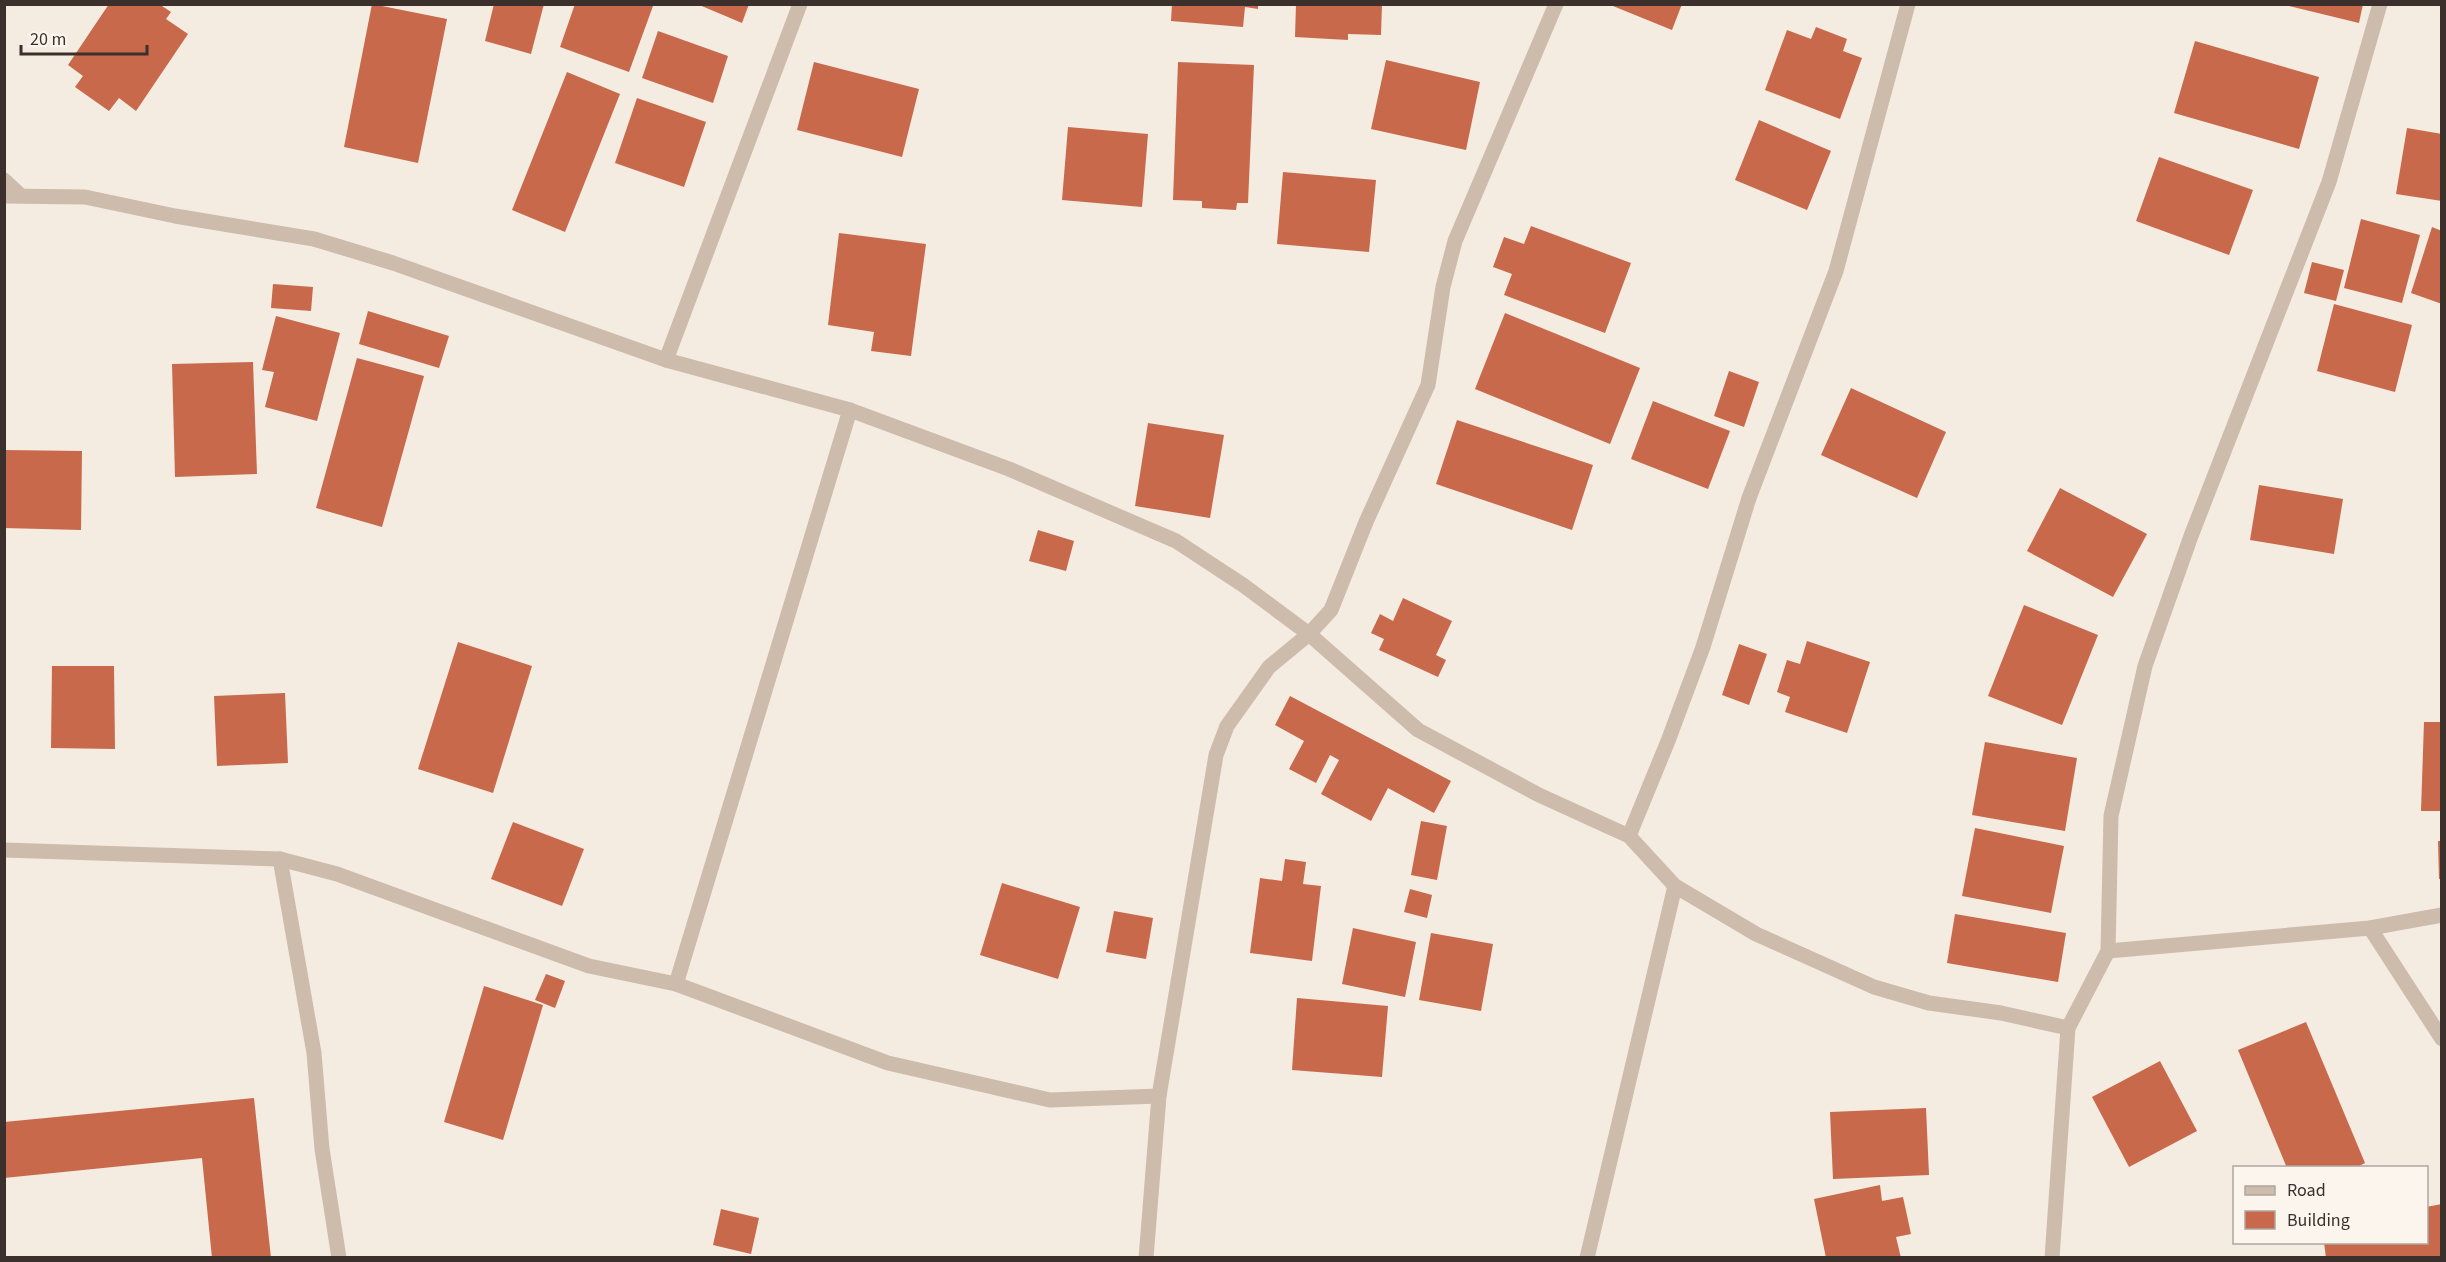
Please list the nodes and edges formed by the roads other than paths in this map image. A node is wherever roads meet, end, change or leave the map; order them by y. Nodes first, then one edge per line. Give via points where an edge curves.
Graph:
1 (800, 4) edge
2 (1556, 4) edge
3 (1908, 4) edge
4 (2380, 4) edge
5 (4, 180) edge
6 (12, 196) edge
7 (666, 360) junction
8 (850, 410) junction
9 (1309, 633) junction
10 (1629, 836) junction
11 (4, 850) edge
12 (280, 859) junction
13 (1675, 886) junction
14 (2442, 915) edge
15 (2370, 928) junction
16 (2108, 951) junction
17 (676, 984) junction
18 (2068, 1028) junction
19 (2442, 1039) edge
20 (1159, 1096) junction
21 (339, 1257) edge
22 (1146, 1257) edge
23 (1587, 1257) edge
24 (2052, 1257) edge

1 - 7 street
2 - 9 street via 1455,241 1443,287 1428,385 1331,610
3 - 10 street via 1836,271 1749,498 1695,668
4 - 16 street via 2329,182 2191,536 2145,666 2111,816
5 - 6 street
6 - 7 street via 85,197 314,239
7 - 8 street
8 - 9 street via 1009,469 1176,541
8 - 17 street
9 - 10 street via 1418,730 1539,795
9 - 20 street via 1269,667 1227,726 1216,754
10 - 13 street
11 - 12 street
12 - 17 street via 348,878 590,966
12 - 21 street via 314,1053 322,1149
13 - 18 street via 1756,934 1874,987 1929,1003
13 - 23 street
14 - 15 street
15 - 16 street
15 - 19 street
16 - 18 street
17 - 20 street via 888,1063 957,1081 1050,1100
18 - 24 street
20 - 22 street

